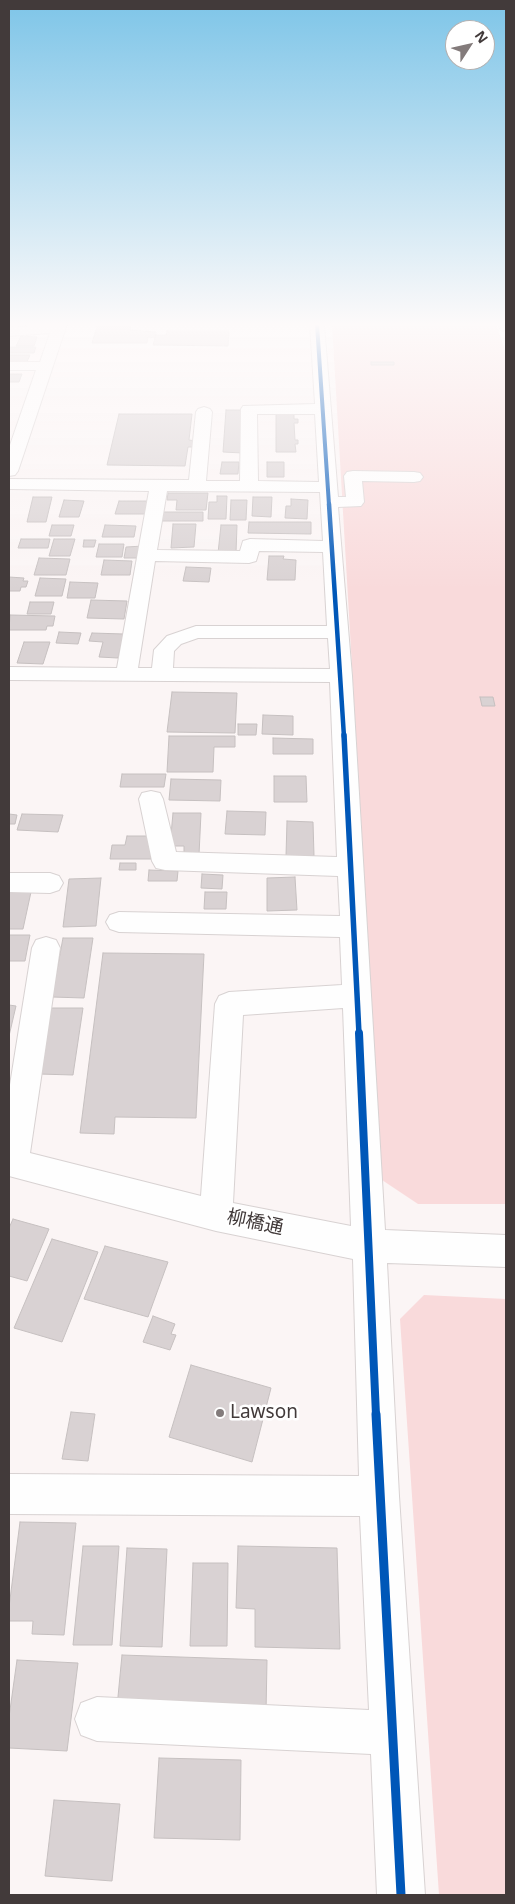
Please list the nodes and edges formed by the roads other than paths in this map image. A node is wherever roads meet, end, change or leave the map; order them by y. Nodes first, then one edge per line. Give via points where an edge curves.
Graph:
1 (204, 412) dead end
2 (29, 413) edge
3 (249, 413) edge
4 (322, 413) edge
5 (9, 471) edge
6 (414, 477) dead end
7 (9, 484) edge
8 (159, 484) junction
9 (197, 485) junction
10 (249, 486) junction
11 (328, 495) junction
12 (331, 547) junction
13 (147, 555) junction
14 (337, 632) junction
15 (9, 674) edge
16 (126, 675) junction
17 (162, 675) junction
18 (341, 676) junction
19 (151, 799) dead end
20 (350, 868) junction
21 (9, 882) edge
22 (50, 883) dead end
23 (119, 922) dead end
24 (353, 927) junction
25 (46, 948) dead end
26 (356, 996) junction
27 (11, 1163) edge
28 (216, 1215) junction
29 (368, 1246) junction
30 (506, 1250) edge
31 (9, 1494) edge
32 (379, 1496) junction
33 (97, 1719) dead end
34 (392, 1733) junction
35 (401, 1895) edge

1 - 9 street
2 - 5 street
3 - 10 street
4 - 11 street
6 - 11 street via 353,476 355,502
7 - 8 street
8 - 9 street
8 - 13 street
9 - 10 street
10 - 11 street
11 - 12 street
12 - 13 street via 250,545 249,557
12 - 14 street
13 - 16 street
14 - 17 street via 196,632 174,640 164,650
14 - 18 street
15 - 16 street
16 - 17 street
17 - 18 street
18 - 20 street
19 - 20 street via 165,861
20 - 24 street
21 - 22 street
23 - 24 street
24 - 26 street
25 - 27 street
26 - 28 street via 229,1004
26 - 29 street
27 - 28 street, 柳橋通
28 - 29 street, 柳橋通
29 - 30 street, 柳橋通
29 - 32 street
31 - 32 street
32 - 34 street
33 - 34 street
34 - 35 street

